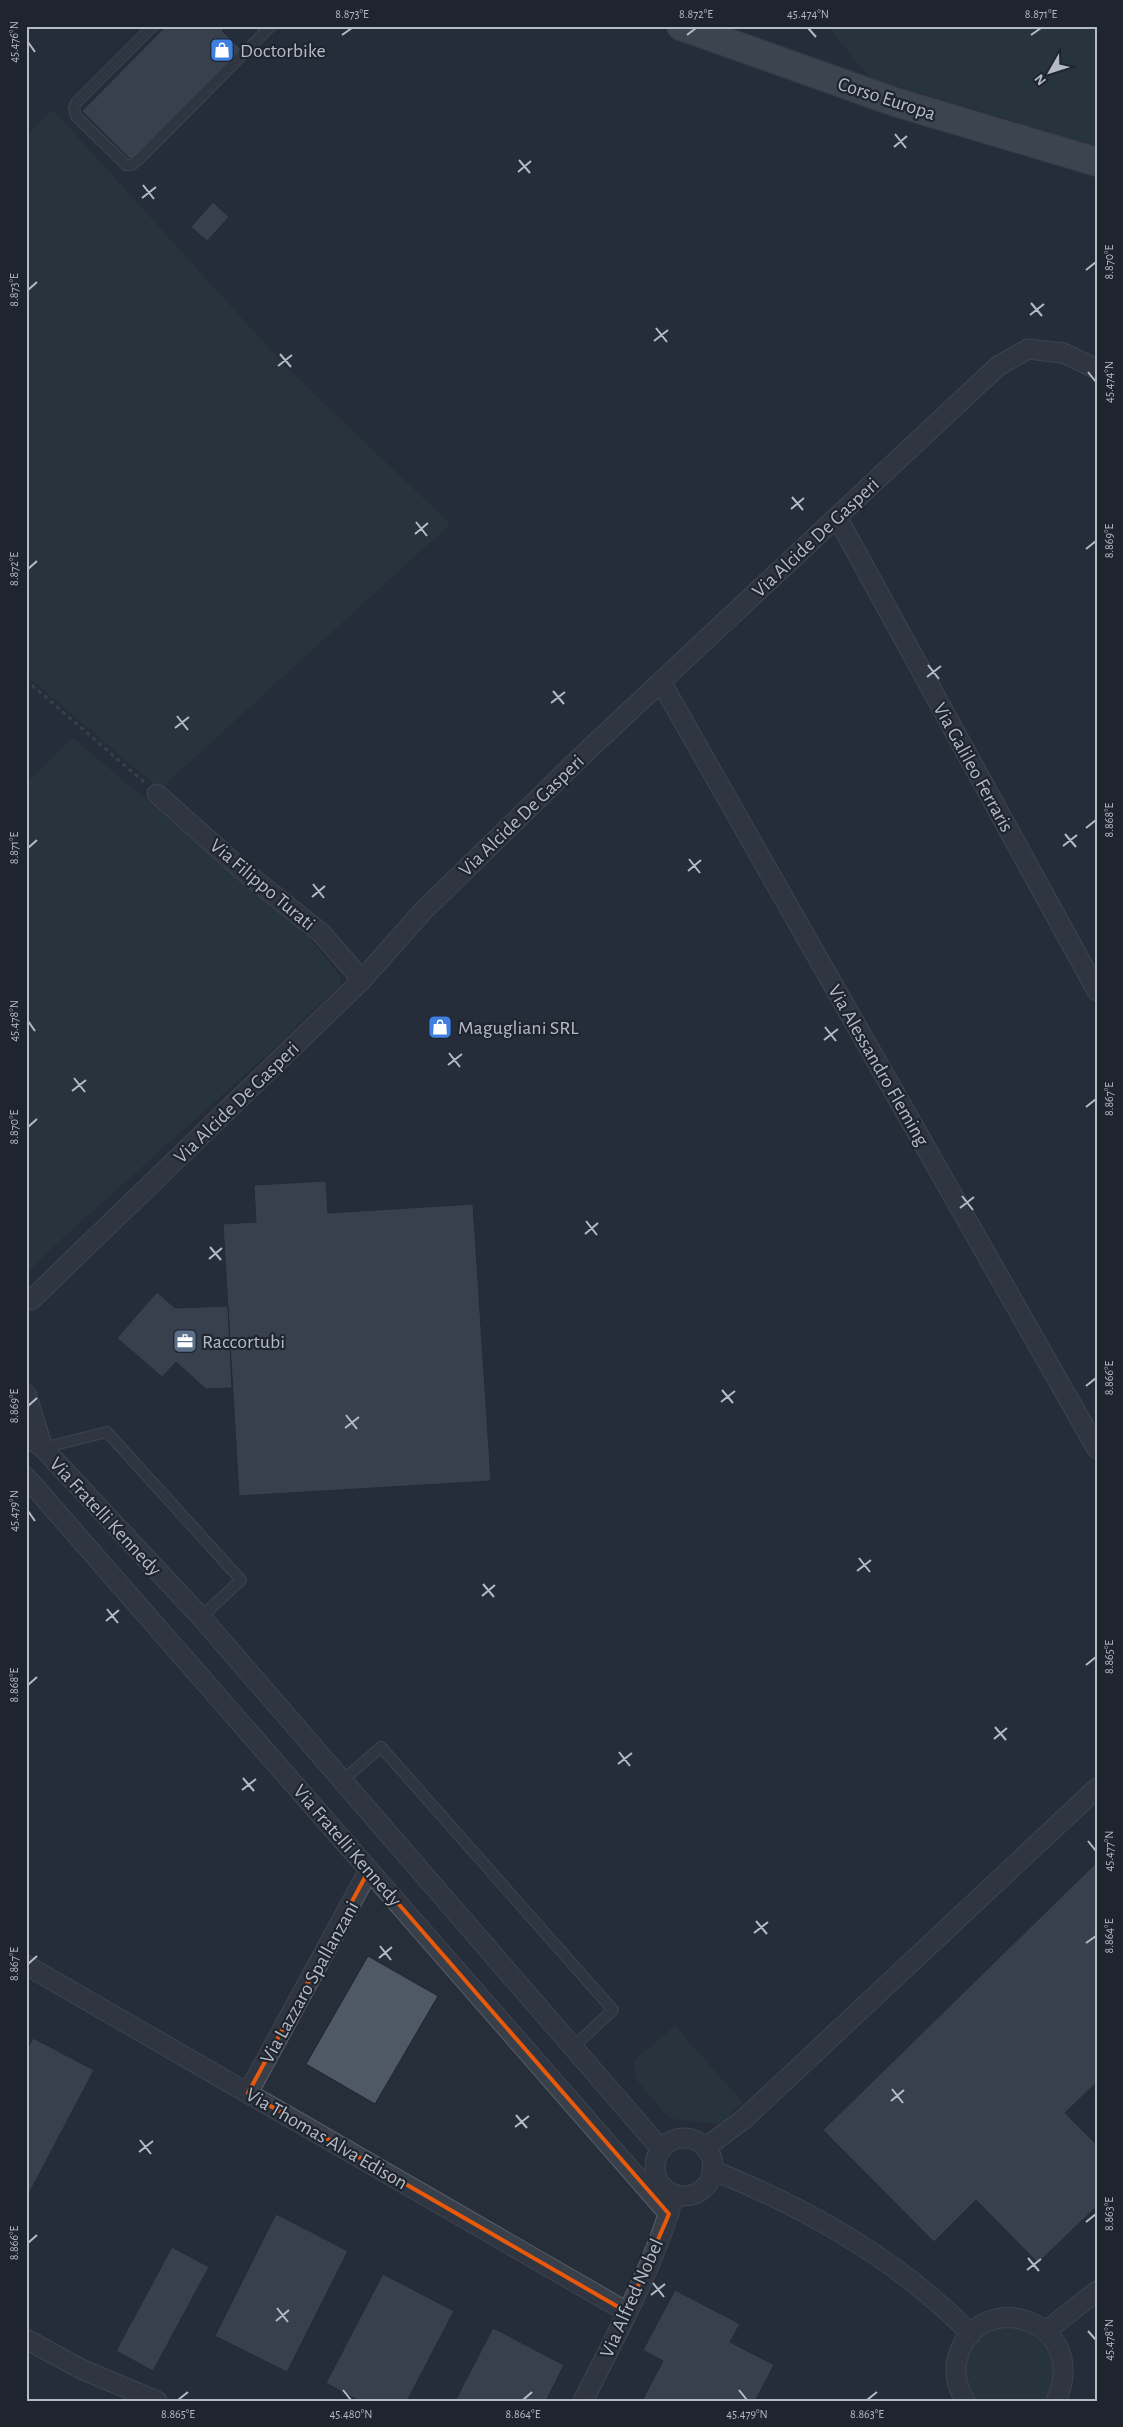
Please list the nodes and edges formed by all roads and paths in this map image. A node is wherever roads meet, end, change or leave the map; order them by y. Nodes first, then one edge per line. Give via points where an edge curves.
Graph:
1 (153, 26) edge
2 (271, 26) edge
3 (681, 26) edge
4 (1097, 162) edge
5 (1097, 369) edge
6 (837, 517) junction
7 (26, 680) edge
8 (661, 682) junction
9 (157, 794) joint
10 (362, 980) junction
11 (1097, 991) edge
12 (28, 1306) edge
13 (26, 1394) edge
14 (26, 1436) edge
15 (43, 1448) junction
16 (1097, 1449) edge
17 (26, 1477) edge
18 (200, 1617) junction
19 (342, 1781) junction
20 (1097, 1788) edge
21 (369, 1870) junction
22 (26, 1965) edge
23 (572, 2047) junction
24 (248, 2093) junction
25 (705, 2148) junction
26 (661, 2149) junction
27 (712, 2170) junction
28 (674, 2194) junction
29 (669, 2214) junction
30 (1097, 2291) edge
31 (627, 2312) junction
32 (1046, 2331) junction
33 (971, 2334) junction
34 (26, 2339) edge
35 (157, 2401) edge
36 (583, 2401) edge
37 (964, 2401) edge
38 (1056, 2401) edge

1 - 2 lane via 74,108 76,116 126,165 132,165 139,159
3 - 4 main road, Corso Europa via 895,102
5 - 6 street, Via Alcide De Gasperi via 1063,353 1028,349 998,366
6 - 8 street, Via Alcide De Gasperi
6 - 11 street, Via Galileo Ferraris
7 - 9 path
8 - 10 street, Via Alcide De Gasperi via 423,911
8 - 16 street, Via Alessandro Fleming
9 - 10 street, Via Filippo Turati via 240,868 321,933
10 - 12 street, Via Alcide De Gasperi
13 - 15 street, Via Fratelli Kennedy
14 - 15 street, Via Fratelli Kennedy
15 - 18 street, Via Fratelli Kennedy
15 - 18 lane via 107,1432 241,1580
17 - 21 street, Via Fratelli Kennedy
18 - 19 street, Via Fratelli Kennedy
19 - 23 street, Via Fratelli Kennedy
19 - 23 lane via 380,1747 613,2010
20 - 25 street via 744,2119
21 - 24 street, Via Lazzaro Spallanzani
21 - 29 street, Via Fratelli Kennedy
22 - 24 street, Via Thomas Alva Edison
23 - 26 street, Via Fratelli Kennedy
24 - 31 street, Via Thomas Alva Edison
25 - 26 street via 699,2142 683,2138
25 - 27 street
26 - 28 street via 654,2168 656,2177
27 - 28 street via 710,2180 697,2193 688,2196
27 - 33 street via 759,2189 876,2253 948,2310
28 - 29 street, Via Alfred Nobel
29 - 31 street, Via Alfred Nobel
30 - 32 street
31 - 36 street, Via Alfred Nobel
32 - 33 street via 1015,2317 996,2319
32 - 38 street via 1062,2358 1064,2377
33 - 37 street via 963,2344 955,2366 957,2385
34 - 35 street via 81,2369

